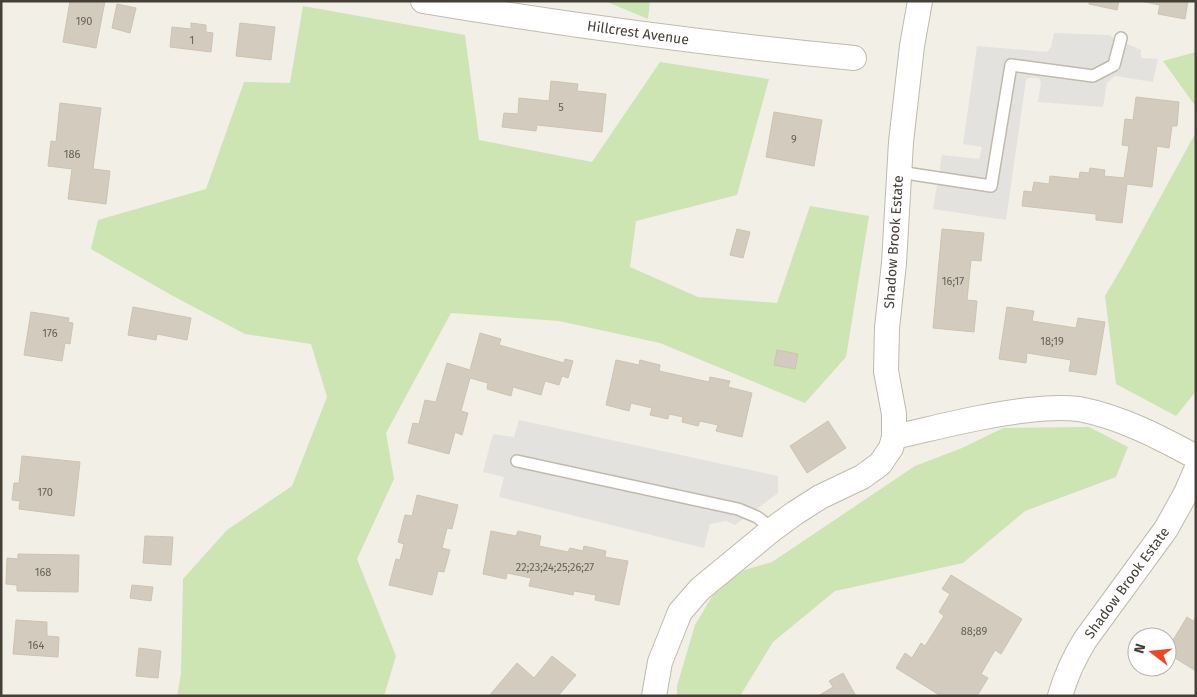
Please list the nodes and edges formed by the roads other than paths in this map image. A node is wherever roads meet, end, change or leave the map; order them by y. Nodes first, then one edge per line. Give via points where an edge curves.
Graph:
1 (423, 1) edge
2 (920, 1) edge
3 (1120, 38) dead end
4 (854, 58) dead end
5 (899, 172) junction
6 (894, 437) junction
7 (1196, 457) edge
8 (517, 461) dead end
9 (1196, 470) edge
10 (773, 529) junction
11 (654, 696) edge
12 (1060, 696) edge

1 - 4 street, Hillcrest Avenue via 579,26
2 - 5 street, Shadow Brook Estate
3 - 5 lane via 1114,65 1093,76 1012,65 992,186
5 - 6 street, Shadow Brook Estate via 886,371 894,414
6 - 7 street via 984,416 1052,408 1078,409 1145,430
6 - 10 street, Shadow Brook Estate via 880,464 862,478 820,498
8 - 10 lane via 738,509
9 - 12 street, Shadow Brook Estate via 1166,529 1075,657
10 - 11 street, Shadow Brook Estate via 700,589 680,612 660,662

